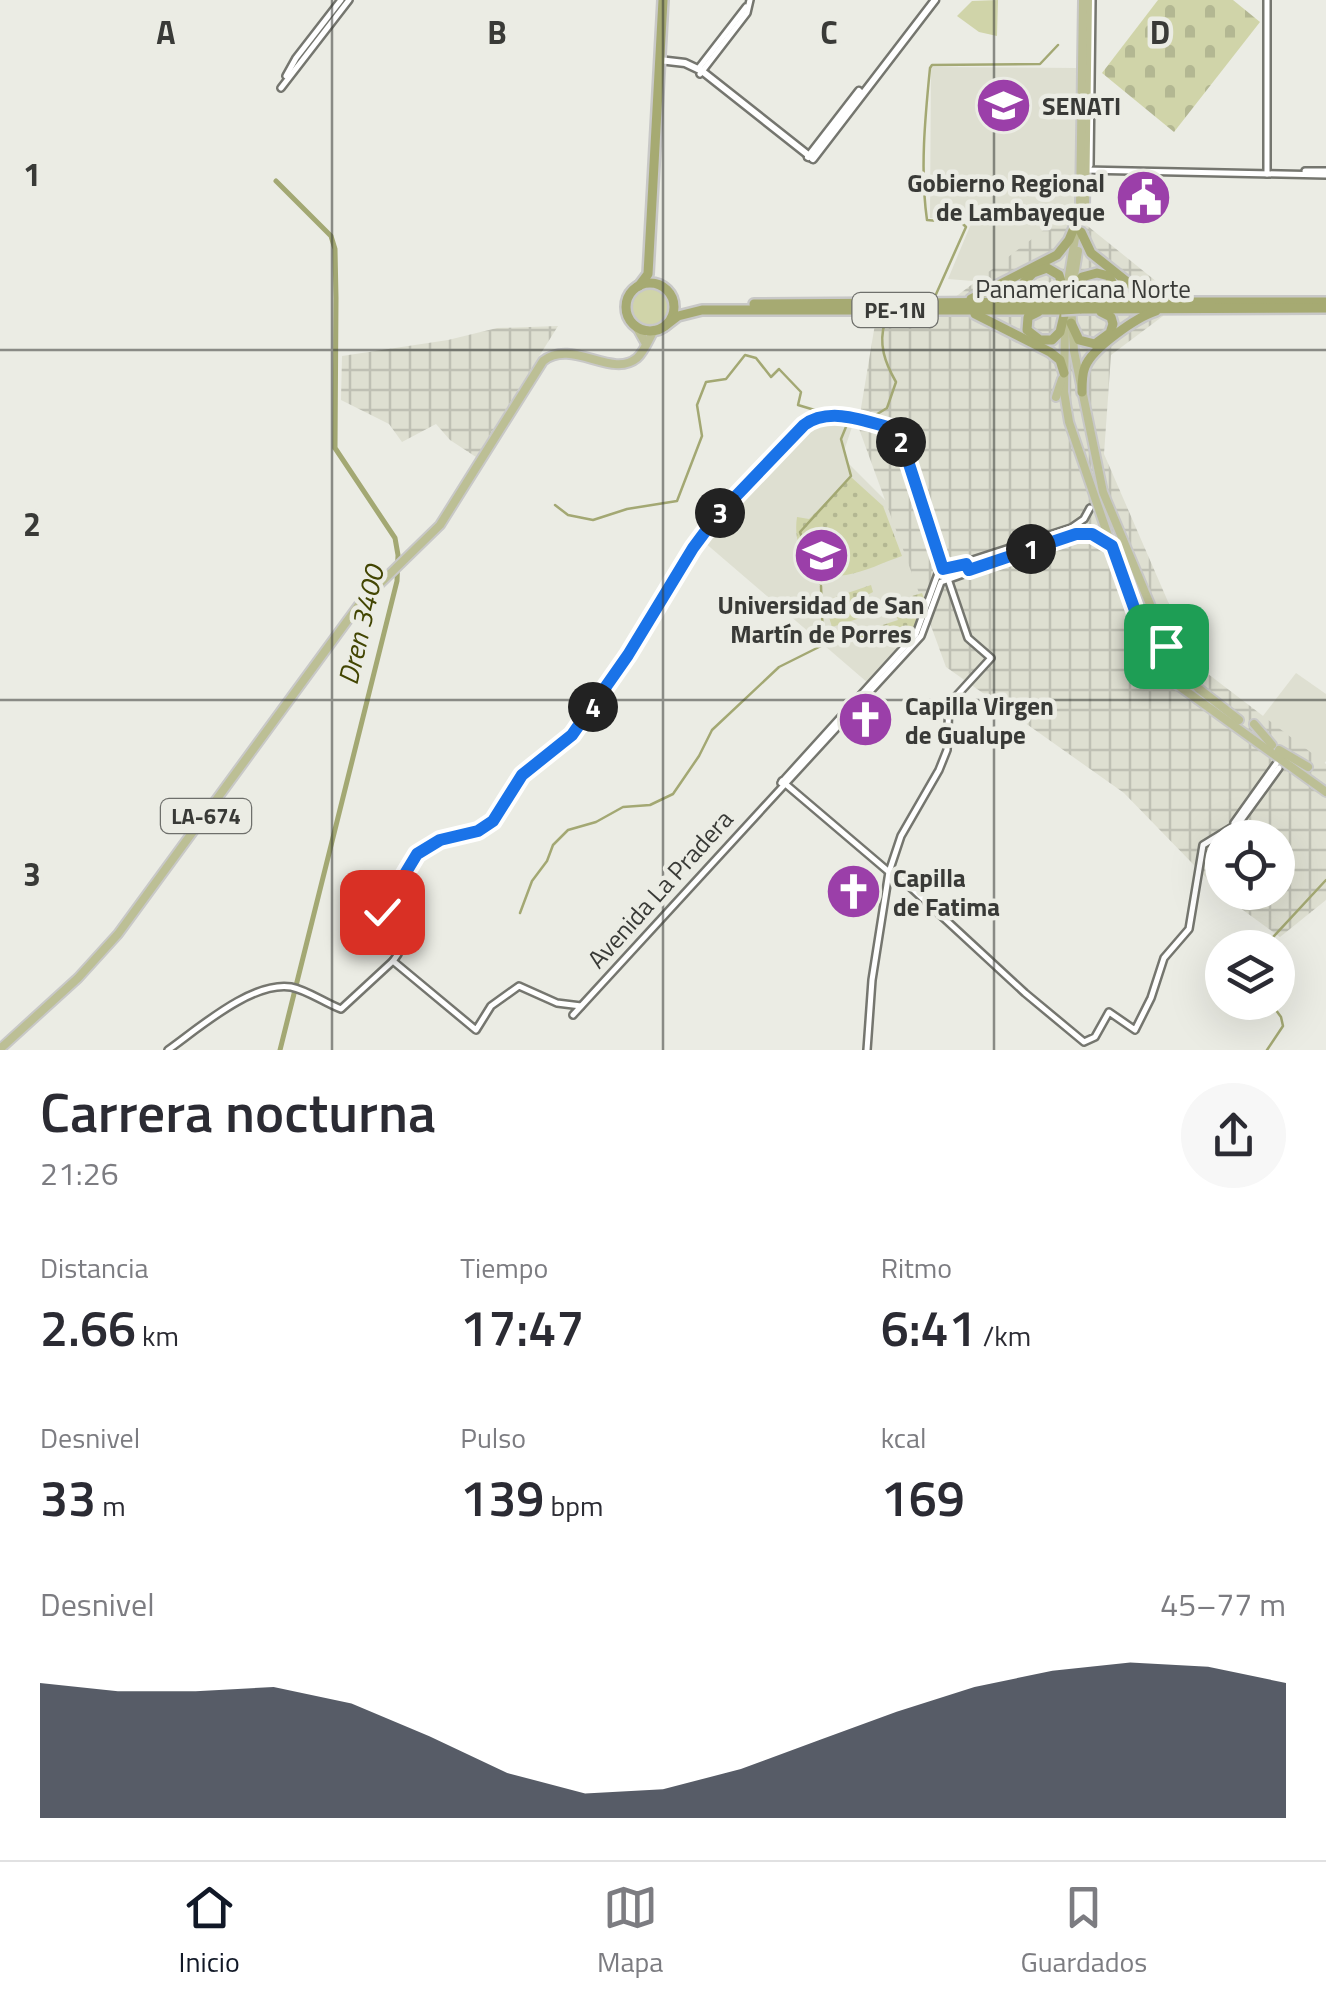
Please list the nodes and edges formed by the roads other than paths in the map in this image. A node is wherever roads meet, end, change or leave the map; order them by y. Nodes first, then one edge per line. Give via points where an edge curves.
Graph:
1 (665, 0) edge
2 (750, 0) edge
3 (932, 0) edge
4 (1086, 0) edge
5 (1267, 0) edge
6 (346, 1) edge
7 (661, 62) junction
8 (699, 71) junction
9 (1084, 170) junction
10 (1265, 173) junction
11 (1326, 173) edge
12 (1080, 216) junction
13 (1081, 232) junction
14 (639, 286) junction
15 (1065, 302) junction
16 (1164, 305) junction
17 (1326, 305) edge
18 (954, 306) junction
19 (1043, 306) junction
20 (1087, 306) junction
21 (1071, 323) junction
22 (636, 326) junction
23 (659, 328) junction
24 (646, 344) junction
25 (1064, 374) junction
26 (1082, 392) junction
27 (1056, 397) dead end
28 (1088, 432) junction
29 (1075, 442) junction
30 (1093, 488) junction
31 (1090, 508) joint
32 (1103, 539) joint
33 (1112, 546) junction
34 (968, 567) junction
35 (943, 569) junction
36 (941, 580) junction
37 (1163, 636) junction
38 (1149, 650) junction
39 (1183, 664) dead end
40 (1254, 724) dead end
41 (1272, 748) junction
42 (1277, 766) junction
43 (1313, 782) edge
44 (784, 783) junction
45 (889, 872) junction
46 (393, 961) junction
47 (580, 1006) junction
48 (573, 1015) dead end
49 (0, 1049) edge
50 (168, 1050) edge
51 (867, 1050) edge

1 - 7 highway
2 - 8 street via 747,13
3 - 8 main road via 810,157
4 - 9 main road
5 - 10 street
6 - 6 street via 296,58 282,88
7 - 8 main road
7 - 14 highway via 648,274
9 - 10 street
9 - 12 main road
9 - 13 main road
10 - 11 street
12 - 15 main road
12 - 18 highway via 1056,255
13 - 15 main road
13 - 16 highway via 1091,254
14 - 22 highway via 627,303
14 - 23 highway via 656,284 670,294 674,311
15 - 19 highway, Panamericana Norte / PE-1N
15 - 19 highway via 1052,340 1025,326
15 - 19 highway via 1060,275 1043,269 1024,286
15 - 20 highway, Panamericana Norte / PE-1N, bridge
15 - 20 highway via 1082,277 1112,279 1110,296
15 - 21 main road
15 - 25 main road
16 - 17 highway, Panamericana Norte / PE-1N
16 - 20 highway, Panamericana Norte / PE-1N
16 - 26 highway via 1093,355
18 - 19 highway, Panamericana Norte / PE-1N
18 - 23 highway, Panamericana Norte / PE-1N via 734,307 692,311
18 - 25 highway via 1046,349
20 - 21 highway via 1113,320 1106,338 1086,344
21 - 26 main road
22 - 23 highway
22 - 24 main road
23 - 24 main road
24 - 49 main road, LA-674 via 624,364 567,353 546,358 440,524 361,602 118,934
25 - 27 main road
25 - 29 main road
26 - 28 main road
28 - 29 main road via 1076,414
28 - 37 main road via 1102,492
29 - 30 main road
30 - 31 main road
30 - 33 main road
31 - 34 street via 1071,528
32 - 33 main road
32 - 34 street via 1076,534
33 - 38 main road
34 - 35 street
34 - 36 street
35 - 36 street
35 - 36 street, Avenida La Pradera
35 - 46 street via 898,430 829,415 811,420 716,517 572,735 522,775 493,821 417,854 382,912 381,925 398,954
36 - 44 street, Avenida La Pradera via 921,636
36 - 45 street via 968,638 991,658 950,704 947,750
37 - 38 main road via 1166,659
37 - 39 main road
37 - 41 main road via 1198,688
38 - 41 main road via 1172,681
40 - 41 main road
41 - 42 main road
41 - 43 main road
41 - 43 main road
42 - 43 main road
42 - 45 street via 1239,824 1203,845 1189,929 1164,958 1134,1030 1110,1012 1095,1037 1084,1042
44 - 45 street
44 - 47 street, Avenida La Pradera
45 - 51 street
46 - 47 street via 474,1029 518,986
46 - 50 street via 342,1009 297,988 268,986
47 - 48 street, Avenida La Pradera

